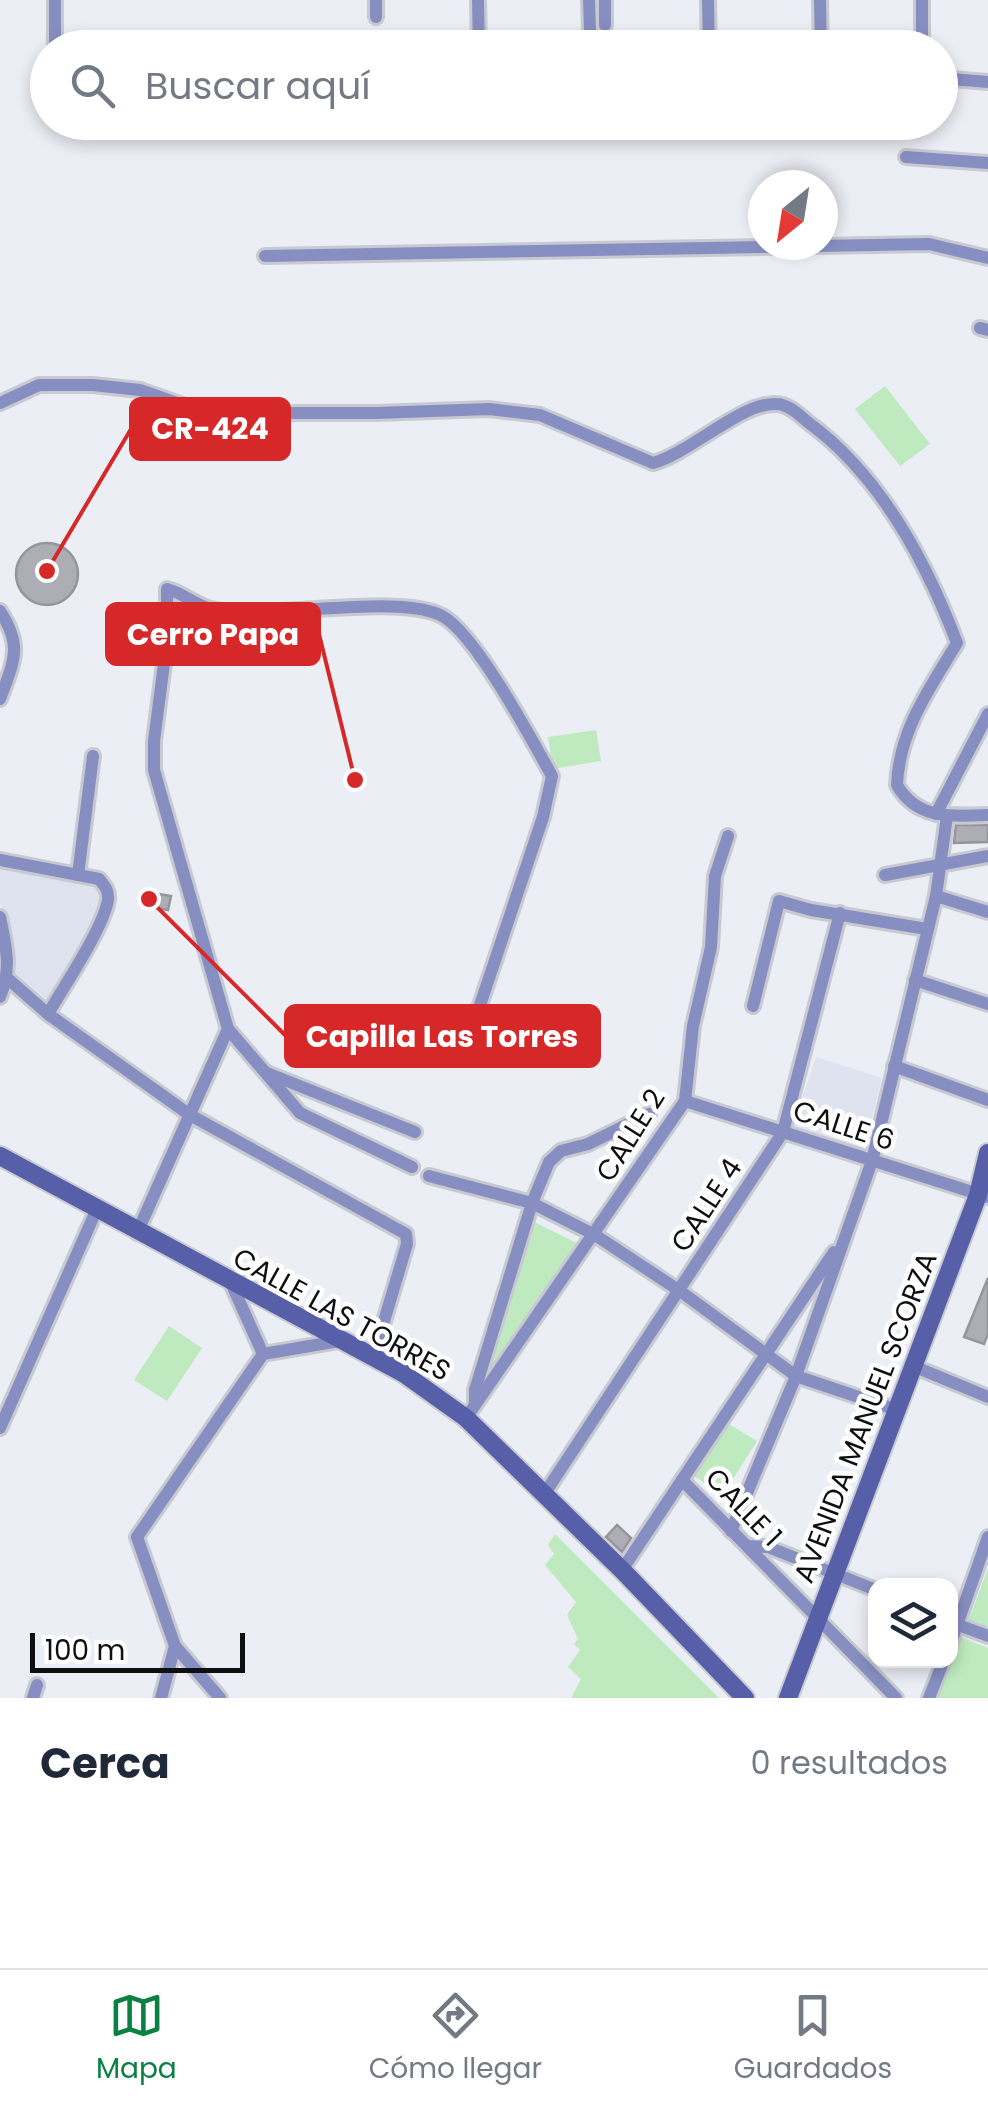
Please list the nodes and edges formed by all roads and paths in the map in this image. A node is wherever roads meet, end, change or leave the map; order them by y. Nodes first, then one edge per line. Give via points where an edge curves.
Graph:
1 (55, 0) edge
2 (376, 0) edge
3 (478, 0) edge
4 (589, 0) edge
5 (605, 0) edge
6 (708, 0) edge
7 (820, 0) edge
8 (922, 0) edge
9 (376, 17) dead end
10 (605, 25) dead end
11 (55, 30) edge
12 (478, 30) edge
13 (590, 30) edge
14 (709, 30) edge
15 (821, 30) edge
16 (922, 30) edge
17 (958, 80) edge
18 (988, 82) edge
19 (906, 157) dead end
20 (988, 163) edge
21 (265, 256) dead end
22 (988, 258) edge
23 (0, 404) edge
24 (0, 611) edge
25 (0, 699) edge
26 (988, 714) edge
27 (93, 756) dead end
28 (941, 815) junction
29 (988, 815) edge
30 (728, 836) dead end
31 (988, 856) edge
32 (0, 860) edge
33 (941, 864) junction
34 (78, 875) junction
35 (885, 875) dead end
36 (936, 896) junction
37 (988, 912) edge
38 (840, 913) junction
39 (0, 917) edge
40 (927, 929) junction
41 (7, 978) junction
42 (915, 980) junction
43 (0, 998) edge
44 (988, 1004) edge
45 (753, 1006) dead end
46 (48, 1014) junction
47 (228, 1029) junction
48 (464, 1040) dead end
49 (894, 1066) junction
50 (267, 1073) junction
51 (988, 1100) edge
52 (685, 1101) junction
53 (649, 1114) dead end
54 (190, 1115) junction
55 (415, 1132) dead end
56 (783, 1132) junction
57 (988, 1153) edge
58 (0, 1156) edge
59 (872, 1161) junction
60 (412, 1167) dead end
61 (430, 1176) dead end
62 (983, 1196) edge
63 (532, 1203) junction
64 (96, 1211) junction
65 (136, 1232) junction
66 (595, 1235) junction
67 (846, 1235) junction
68 (232, 1284) junction
69 (680, 1291) junction
70 (339, 1341) junction
71 (263, 1354) junction
72 (764, 1355) junction
73 (374, 1358) junction
74 (913, 1366) junction
75 (796, 1376) junction
76 (988, 1396) edge
77 (471, 1410) junction
78 (898, 1410) junction
79 (0, 1428) edge
80 (682, 1480) junction
81 (545, 1494) junction
82 (732, 1530) junction
83 (988, 1538) edge
84 (747, 1546) junction
85 (622, 1570) junction
86 (835, 1573) junction
87 (868, 1587) edge
88 (958, 1613) edge
89 (819, 1620) junction
90 (958, 1625) edge
91 (988, 1636) edge
92 (175, 1646) junction
93 (941, 1668) edge
94 (161, 1698) edge
95 (220, 1698) edge
96 (745, 1698) edge
97 (788, 1698) edge
98 (896, 1698) edge
99 (929, 1698) edge

1 - 11 street
2 - 9 street
3 - 12 street
4 - 13 street
5 - 10 street
6 - 14 street
7 - 15 street
8 - 16 street
17 - 18 street
19 - 20 street
21 - 22 street via 929,244
23 - 28 street via 39,385 92,384 238,416 489,409 540,416 653,463 751,411 776,404 789,408 842,447 891,512 958,643 913,716 898,761 897,785 905,798
24 - 25 street via 14,632 15,649
26 - 28 street
27 - 34 street
28 - 29 street
28 - 33 street
30 - 52 street, CALLE 2 via 715,876
31 - 33 street
32 - 34 street
33 - 35 street
33 - 36 street
34 - 46 street via 99,879 108,903
36 - 37 street
36 - 40 street
38 - 40 street
38 - 45 street via 779,900
38 - 56 street, CALLE 4
39 - 41 street
40 - 42 street
41 - 43 street
41 - 46 street
42 - 44 street
42 - 49 street
46 - 54 street
47 - 48 street via 154,770 167,589 214,610 426,607 449,619 518,714 552,776 544,818
47 - 50 street
47 - 54 street
49 - 51 street
49 - 59 street
50 - 55 street
50 - 60 street via 300,1113
52 - 56 street, CALLE 6
52 - 66 street, CALLE 2
53 - 63 street via 554,1156
54 - 65 street
54 - 73 street via 406,1234
56 - 59 street, CALLE 6
56 - 69 street, CALLE 4
57 - 62 street, AVENIDA MANUEL SCORZA
58 - 64 street, CALLE LAS TORRES
59 - 62 street, CALLE 6
59 - 67 street
61 - 63 street
62 - 74 street, AVENIDA MANUEL SCORZA
63 - 66 street
63 - 77 street
64 - 65 street, CALLE LAS TORRES
64 - 79 street
65 - 68 street, CALLE LAS TORRES
66 - 69 street
66 - 77 street, CALLE 2
67 - 72 street
67 - 75 street
68 - 70 street, CALLE LAS TORRES
68 - 71 street
69 - 72 street
69 - 81 street, CALLE 4
70 - 71 street
70 - 73 street, CALLE LAS TORRES
71 - 92 street via 137,1538
72 - 75 street
72 - 80 street
73 - 77 street, CALLE LAS TORRES
74 - 76 street
74 - 78 street, AVENIDA MANUEL SCORZA
75 - 78 street
75 - 82 street
77 - 81 street, CALLE LAS TORRES
78 - 86 street, AVENIDA MANUEL SCORZA
80 - 82 street, CALLE 1
80 - 85 street
81 - 85 street, CALLE LAS TORRES
82 - 84 street, CALLE 1
83 - 88 street
84 - 86 street
84 - 89 street, CALLE 1
85 - 96 street, CALLE LAS TORRES
86 - 87 street
86 - 89 street, AVENIDA MANUEL SCORZA
89 - 97 street, AVENIDA MANUEL SCORZA
89 - 98 street, CALLE 1
90 - 91 street
92 - 94 street
92 - 95 street
93 - 99 street

